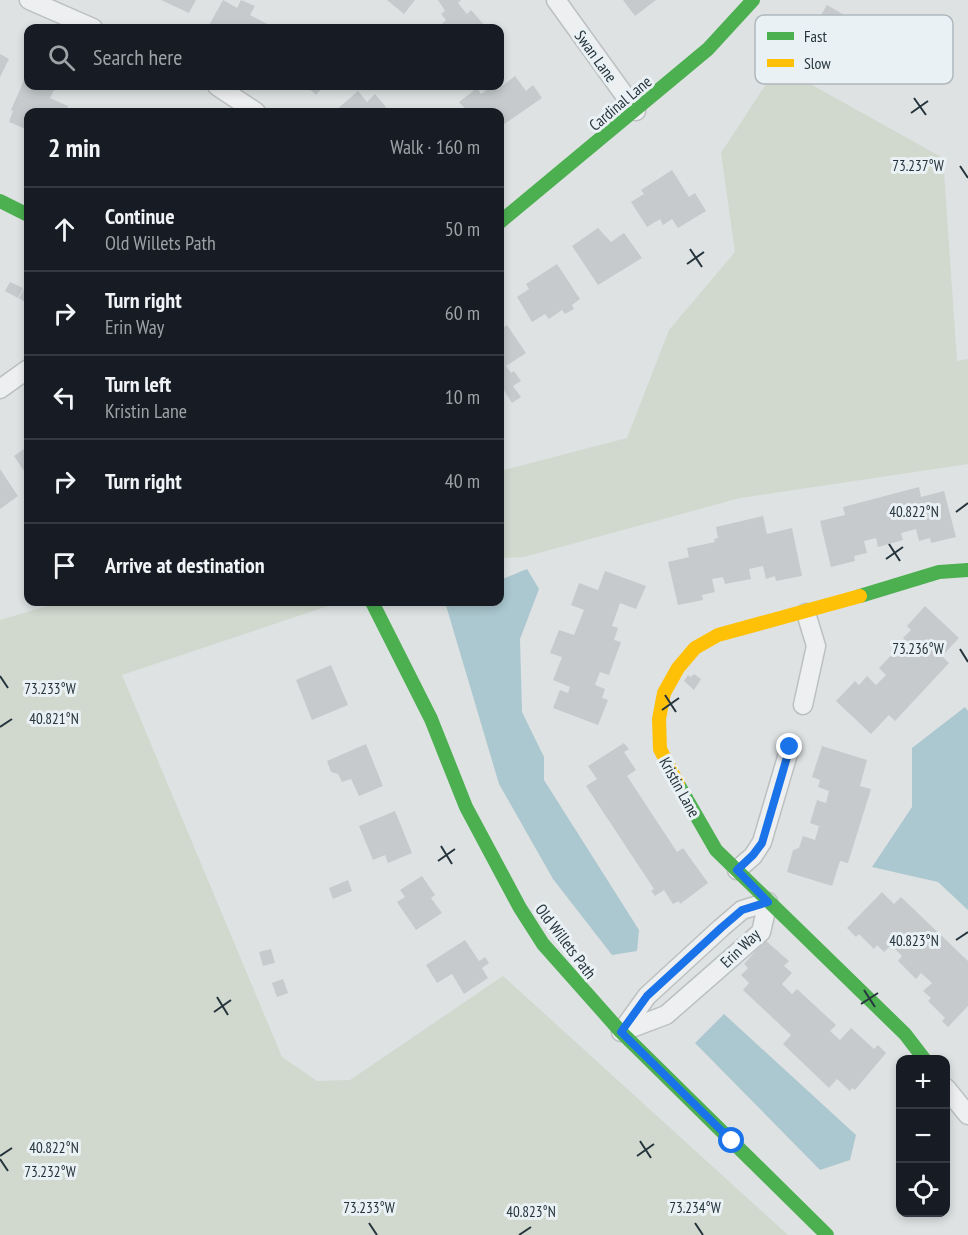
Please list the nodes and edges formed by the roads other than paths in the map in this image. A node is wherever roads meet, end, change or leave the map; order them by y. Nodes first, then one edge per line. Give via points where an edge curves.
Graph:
1 (29, 0) edge
2 (556, 0) edge
3 (753, 0) edge
4 (84, 24) edge
5 (223, 90) edge
6 (250, 108) edge
7 (636, 111) junction
8 (0, 201) edge
9 (24, 213) edge
10 (504, 219) edge
11 (24, 372) edge
12 (0, 389) edge
13 (968, 570) edge
14 (374, 606) edge
15 (806, 613) junction
16 (803, 705) dead end
17 (790, 747) dead end
18 (737, 870) junction
19 (768, 902) junction
20 (621, 1032) junction
21 (922, 1055) edge
22 (950, 1094) edge
23 (968, 1115) edge
24 (827, 1235) edge

1 - 4 street
2 - 7 street, Swan Lane
3 - 7 street, Cardinal Lane via 708,49
5 - 6 street
7 - 10 street, Cardinal Lane
8 - 9 street
11 - 12 street
13 - 15 street, Kristin Lane via 939,572
14 - 20 street, Old Willets Path via 431,719 466,807 520,908 543,944
15 - 16 street via 816,646
15 - 18 street, Kristin Lane via 710,639 695,648 664,693 659,719 660,749 716,850
17 - 18 street via 762,843
18 - 19 street, Kristin Lane
19 - 20 street, Erin Way via 742,910 721,928 647,996
19 - 20 street, Erin Way via 761,932 666,1015
19 - 21 street, Kristin Lane
20 - 24 street, Old Willets Path
22 - 23 street

